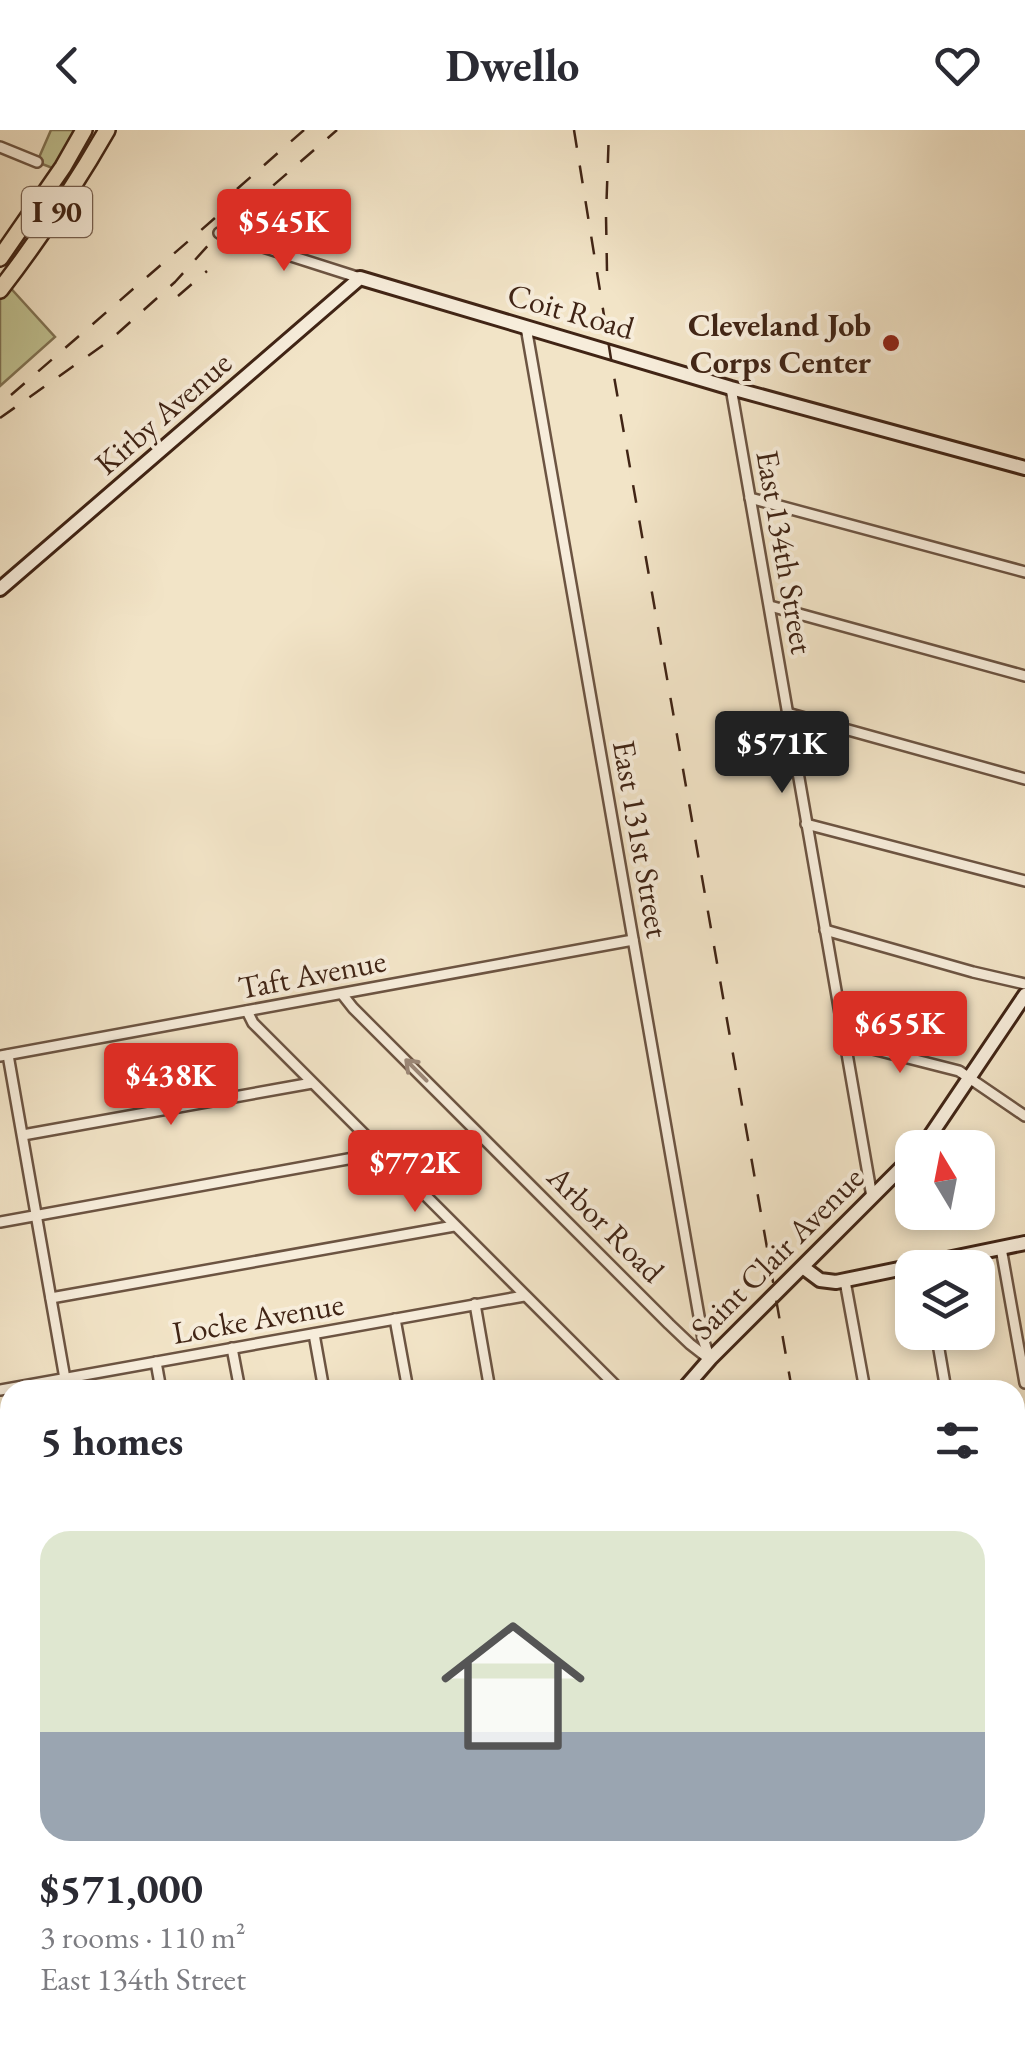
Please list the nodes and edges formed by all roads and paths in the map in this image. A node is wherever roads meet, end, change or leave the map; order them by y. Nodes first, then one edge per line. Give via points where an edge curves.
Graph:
1 (84, 130) edge
2 (106, 130) edge
3 (0, 147) edge
4 (37, 162) dead end
5 (219, 233) dead end
6 (0, 258) edge
7 (360, 278) junction
8 (0, 290) edge
9 (526, 327) junction
10 (731, 388) junction
11 (1025, 468) edge
12 (750, 498) junction
13 (1025, 572) edge
14 (0, 590) edge
15 (770, 606) junction
16 (1025, 676) edge
17 (787, 714) junction
18 (1025, 779) edge
19 (806, 824) junction
20 (1025, 881) edge
21 (825, 930) junction
22 (633, 940) junction
23 (1025, 984) edge
24 (342, 994) junction
25 (1025, 995) edge
26 (247, 1012) junction
27 (844, 1042) junction
28 (4, 1056) edge
29 (969, 1077) junction
30 (312, 1083) junction
31 (1025, 1116) edge
32 (934, 1130) edge
33 (23, 1136) junction
34 (381, 1154) junction
35 (895, 1174) edge
36 (872, 1197) junction
37 (36, 1216) junction
38 (0, 1222) edge
39 (454, 1226) junction
40 (1025, 1244) edge
41 (1001, 1248) junction
42 (992, 1250) edge
43 (804, 1268) junction
44 (895, 1271) edge
45 (845, 1280) junction
46 (524, 1296) junction
47 (51, 1298) junction
48 (475, 1304) junction
49 (396, 1318) junction
50 (314, 1334) junction
51 (232, 1348) junction
52 (939, 1350) edge
53 (710, 1359) junction
54 (156, 1362) junction
55 (65, 1378) junction
56 (54, 1380) edge
57 (159, 1380) edge
58 (238, 1380) edge
59 (322, 1380) edge
60 (406, 1380) edge
61 (488, 1380) edge
62 (610, 1380) edge
63 (692, 1380) edge
64 (863, 1380) edge
65 (944, 1380) edge
66 (1024, 1380) edge

1 - 6 highway, I 90
2 - 8 highway, I 90
3 - 4 street
5 - 7 street, Coit Road
7 - 9 street, Coit Road
7 - 14 street, Kirby Avenue
9 - 10 street, Coit Road
9 - 22 street, East 131st Street
10 - 11 street, Coit Road
10 - 12 street, East 134th Street
12 - 13 street
12 - 15 street, East 134th Street
15 - 16 street
15 - 17 street, East 134th Street
17 - 18 street
17 - 19 street, East 134th Street
19 - 20 street
19 - 21 street, East 134th Street
21 - 23 street
21 - 27 street, East 134th Street
22 - 24 street, Taft Avenue
22 - 53 street, East 131st Street
24 - 26 street, Taft Avenue
53 -> 24 street, Arbor Road
25 - 29 street
26 - 28 street, Taft Avenue
26 - 30 street
27 - 29 street
27 - 36 street, East 134th Street
28 - 33 street
29 - 31 street
29 - 32 street
30 - 33 street
30 - 34 street
33 - 37 street
34 - 37 street
34 - 39 street
35 - 36 street, Saint Clair Avenue
36 - 43 street, Saint Clair Avenue
37 - 38 street
37 - 47 street
39 - 46 street
39 - 47 street
40 - 41 street
41 - 42 street
41 - 66 street
43 - 45 street via 820,1280
43 - 53 street, Saint Clair Avenue
44 - 45 street
45 - 64 street
46 - 48 street, Locke Avenue
46 - 62 street
47 - 55 street
48 - 49 street, Locke Avenue
48 - 61 street
49 - 50 street, Locke Avenue
49 - 60 street
50 - 51 street, Locke Avenue
50 - 59 street
51 - 54 street, Locke Avenue
51 - 58 street
52 - 65 street
53 - 63 street, Saint Clair Avenue
54 - 55 street, Locke Avenue
54 - 57 street
55 - 56 street, Locke Avenue

